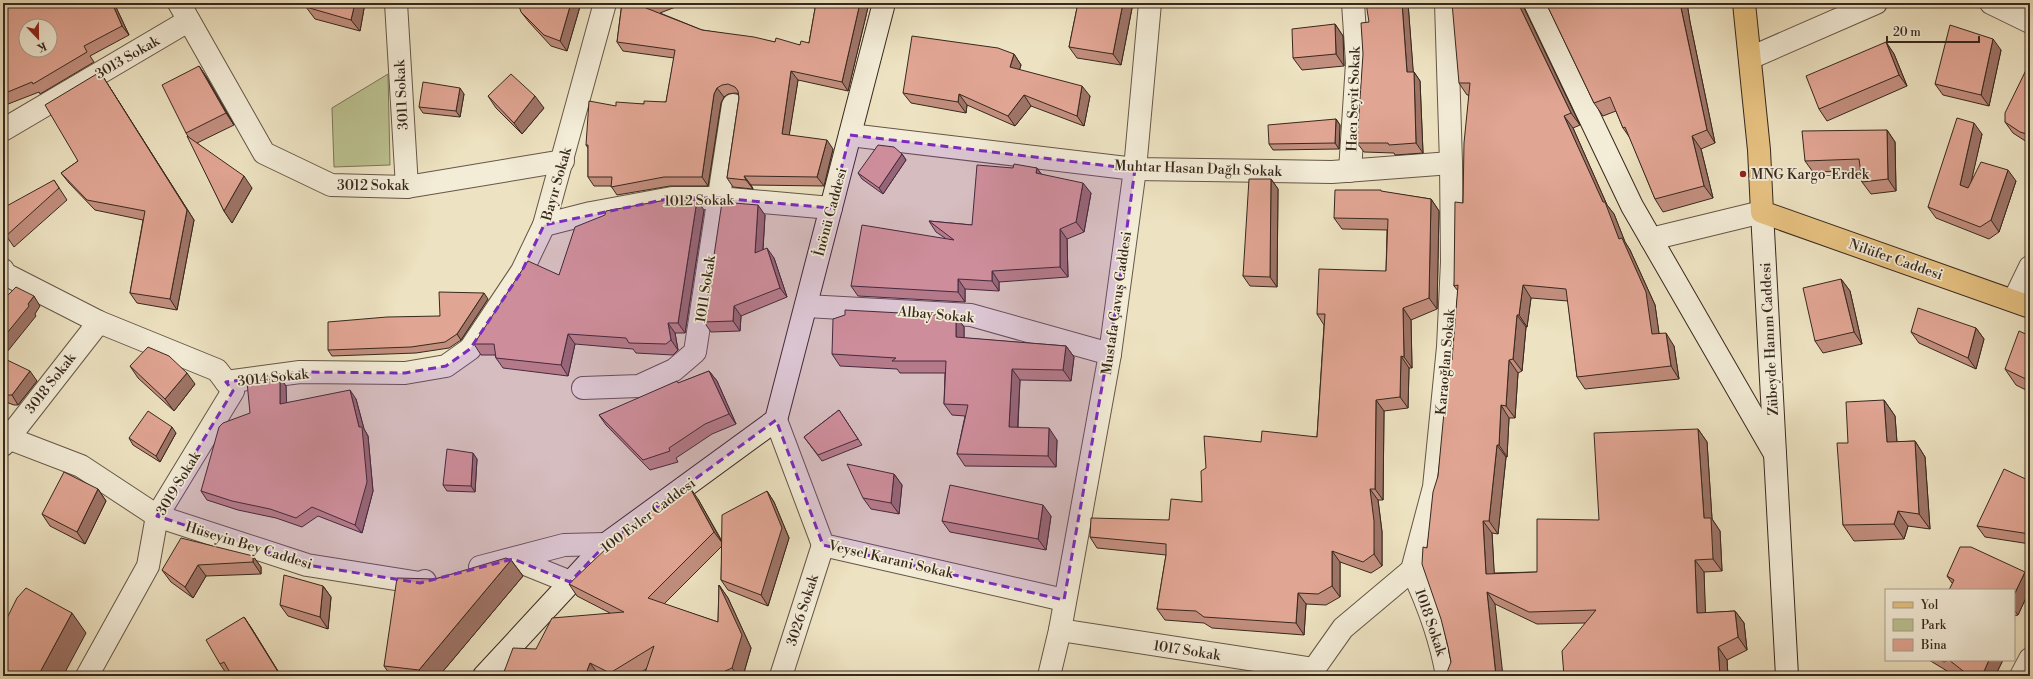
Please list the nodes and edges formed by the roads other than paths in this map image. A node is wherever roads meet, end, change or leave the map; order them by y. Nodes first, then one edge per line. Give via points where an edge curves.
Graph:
1 (396, 3) edge
2 (605, 3) edge
3 (884, 3) edge
4 (1150, 3) edge
5 (1353, 3) edge
6 (1446, 3) edge
7 (1535, 3) edge
8 (1744, 3) edge
9 (1876, 3) edge
10 (1991, 3) edge
11 (184, 12) edge
12 (2030, 22) edge
13 (1750, 58) junction
14 (733, 105) dead end
15 (3, 130) edge
16 (850, 135) junction
17 (563, 161) junction
18 (1451, 164) junction
19 (1135, 169) junction
20 (1350, 171) junction
21 (407, 187) junction
22 (718, 198) junction
23 (831, 208) junction
24 (1762, 212) junction
25 (544, 225) junction
26 (1651, 239) junction
27 (2030, 268) edge
28 (4, 273) edge
29 (2022, 304) edge
30 (806, 306) junction
31 (99, 322) junction
32 (470, 349) joint
33 (1110, 354) junction
34 (226, 382) junction
35 (583, 388) dead end
36 (776, 420) junction
37 (4, 439) edge
38 (1775, 454) junction
39 (156, 516) junction
40 (606, 544) junction
41 (823, 544) junction
42 (513, 559) junction
43 (1412, 570) junction
44 (570, 582) junction
45 (1064, 600) junction
46 (1060, 630) junction
47 (2030, 659) edge
48 (1312, 673) edge
49 (87, 676) edge
50 (484, 676) edge
51 (782, 676) edge
52 (1049, 676) edge
53 (1447, 676) edge
54 (1787, 676) edge
55 (2021, 676) edge

1 - 21 street, 3011 Sokak
2 - 17 street, Bayır Sokak
3 - 16 street, İnönü Caddesi
4 - 19 street, Mustafa Çavuş Caddesi
5 - 20 street, Hacı Seyit Sokak via 1357,63
6 - 18 street, Karaoğlan Sokak
7 - 26 street via 1632,206
8 - 13 main road, Zübeyde Hanım Caddesi
9 - 13 street
10 - 12 street
11 - 15 street, 3013 Sokak
11 - 21 street, 3012 Sokak via 264,153 331,185
13 - 24 main road, Zübeyde Hanım Caddesi
14 - 22 street, 1011 Sokak
16 - 19 street, Muhtar Hasan Dağlı Sokak
16 - 23 street, İnönü Caddesi
17 - 21 street, 3012 Sokak
17 - 25 street, Bayır Sokak
18 - 20 street, Muhtar Hasan Dağlı Sokak
18 - 43 street, Karaoğlan Sokak via 1452,262 1446,363 1434,487
19 - 20 street, Muhtar Hasan Dağlı Sokak
19 - 33 street, Mustafa Çavuş Caddesi
22 - 23 street, 1012 Sokak
22 - 25 street, 1012 Sokak via 672,198 591,213
22 - 35 street, 1011 Sokak via 695,352 674,370 639,386
23 - 30 street, İnönü Caddesi
24 - 26 street
24 - 29 main road, Nilüfer Caddesi
24 - 38 street, Zübeyde Hanım Caddesi
25 - 32 street, Bayır Sokak via 522,271
26 - 38 street
27 - 29 street
28 - 31 street, 3014 Sokak
30 - 33 street, Albay Sokak via 971,315
30 - 36 street, İnönü Caddesi
31 - 34 street, 3014 Sokak via 217,370
31 - 37 street, 3018 Sokak
32 - 34 street, 3014 Sokak via 446,366 405,373 300,372
33 - 45 street, Mustafa Çavuş Caddesi
34 - 39 street, 3019 Sokak via 233,391
36 - 40 street, 100 Evler Caddesi
36 - 41 street, Veysel Karani Sokak
37 - 39 street, Hüseyin Bey Caddesi via 81,466
38 - 54 street, Zübeyde Hanım Caddesi
39 - 42 street, Hüseyin Bey Caddesi via 307,565 420,583
39 - 49 street, 3019 Sokak via 148,566
40 - 42 street, Hüseyin Bey Caddesi via 564,545
40 - 44 street, 100 Evler Caddesi
41 - 45 street, Veysel Karani Sokak
41 - 51 street, 3026 Sokak
42 - 44 street
43 - 48 street via 1343,628
43 - 53 street, 1018 Sokak via 1420,586 1444,658
44 - 50 street, 100 Evler Caddesi
45 - 46 street, Mustafa Çavuş Caddesi
46 - 48 street, 1017 Sokak
46 - 52 street, Mustafa Çavuş Caddesi
47 - 55 street

